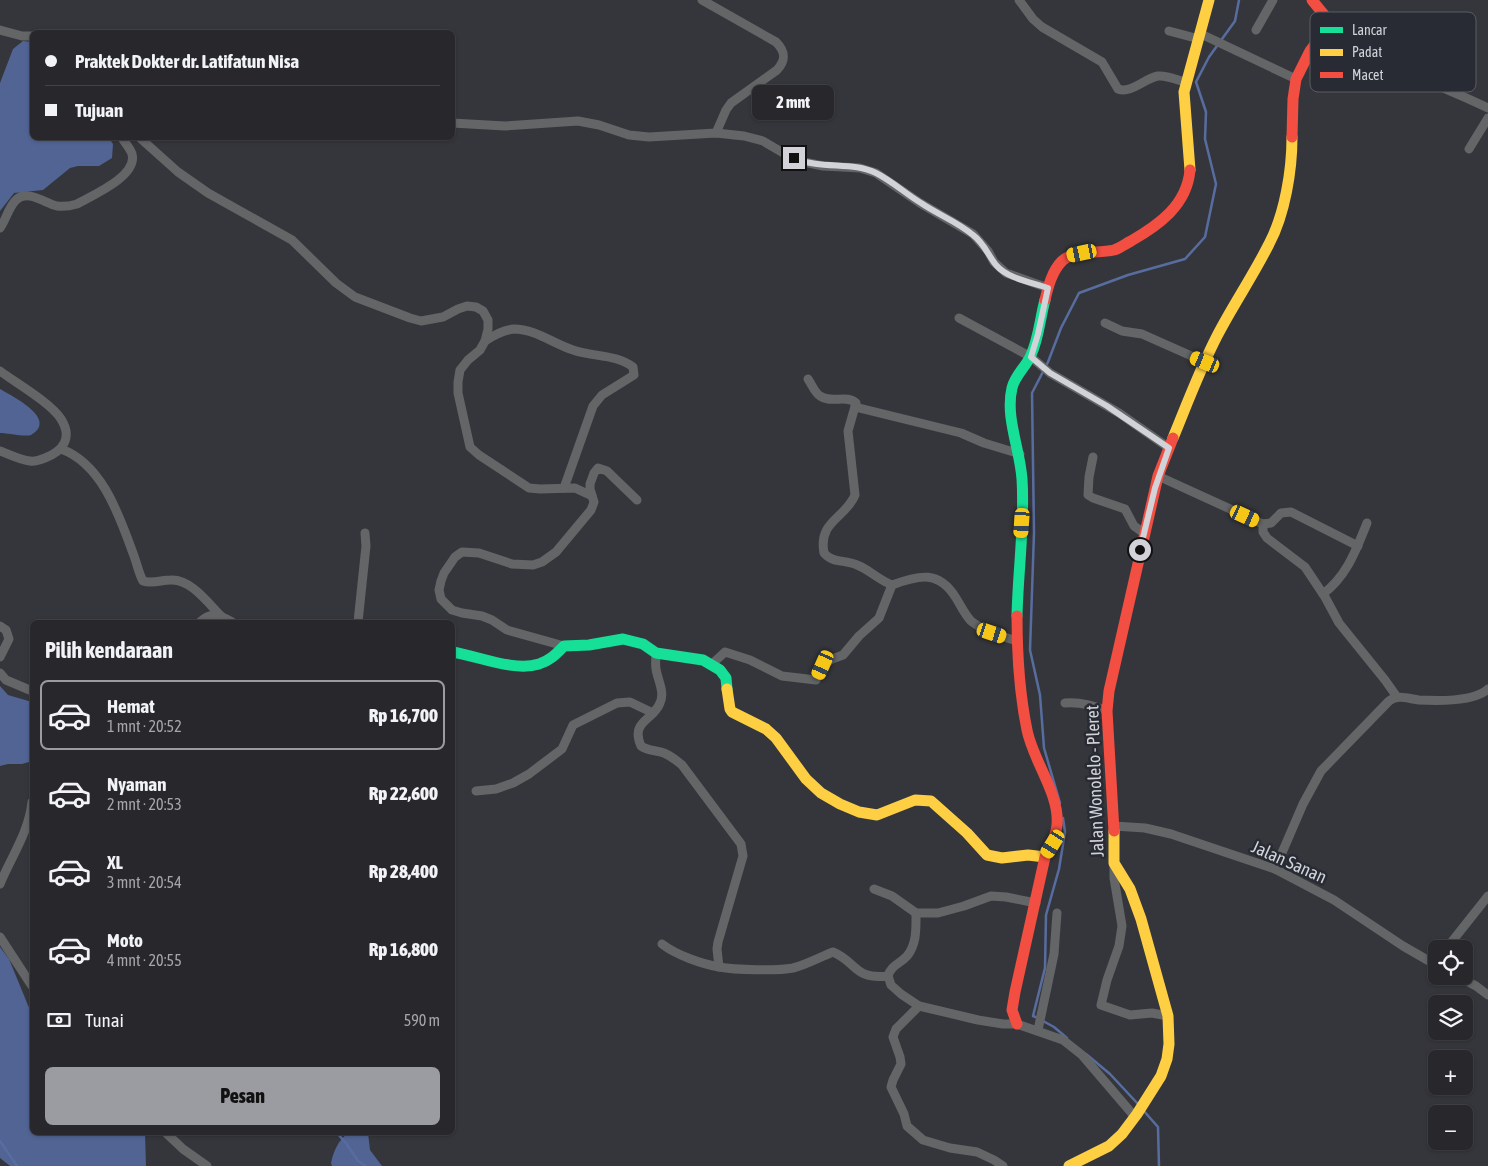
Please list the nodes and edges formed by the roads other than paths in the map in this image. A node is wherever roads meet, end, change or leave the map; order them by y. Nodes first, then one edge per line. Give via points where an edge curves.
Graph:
1 (702, 0) edge
2 (1018, 0) edge
3 (1209, 0) edge
4 (1272, 0) edge
5 (1312, 0) edge
6 (1322, 12) edge
7 (0, 30) edge
8 (1256, 30) dead end
9 (1169, 31) dead end
10 (30, 36) edge
11 (1200, 36) junction
12 (1310, 54) edge
13 (1296, 79) junction
14 (1185, 82) junction
15 (1454, 92) edge
16 (1488, 108) edge
17 (1488, 118) edge
18 (455, 123) edge
19 (716, 133) junction
20 (123, 140) edge
21 (142, 140) edge
22 (1469, 149) dead end
23 (0, 228) edge
24 (1048, 288) junction
25 (960, 318) dead end
26 (1105, 323) dead end
27 (485, 340) junction
28 (1031, 357) junction
29 (1205, 362) junction
30 (0, 372) edge
31 (808, 379) dead end
32 (856, 408) junction
33 (1169, 448) junction
34 (61, 449) junction
35 (0, 451) edge
36 (1020, 454) junction
37 (1093, 458) dead end
38 (1158, 476) junction
39 (564, 488) junction
40 (592, 496) junction
41 (637, 500) dead end
42 (1367, 523) dead end
43 (1262, 524) junction
44 (365, 533) dead end
45 (1144, 533) junction
46 (1358, 546) junction
47 (892, 585) junction
48 (1323, 594) junction
49 (221, 616) junction
50 (202, 620) edge
51 (228, 620) edge
52 (358, 620) edge
53 (0, 626) edge
54 (1017, 642) junction
55 (564, 646) junction
56 (455, 652) edge
57 (656, 653) junction
58 (0, 657) edge
59 (712, 664) junction
60 (0, 673) edge
61 (1488, 689) edge
62 (30, 690) edge
63 (1397, 697) junction
64 (1065, 703) dead end
65 (1107, 711) junction
66 (653, 713) junction
67 (476, 791) dead end
68 (30, 810) edge
69 (1114, 826) junction
70 (1045, 857) junction
71 (1114, 863) junction
72 (1275, 869) junction
73 (0, 884) edge
74 (874, 888) dead end
75 (1488, 896) edge
76 (1036, 903) junction
77 (916, 913) junction
78 (1058, 913) dead end
79 (0, 937) edge
80 (1453, 940) edge
81 (662, 944) dead end
82 (1428, 960) edge
83 (719, 967) junction
84 (888, 976) junction
85 (30, 983) edge
86 (1473, 984) edge
87 (1488, 995) edge
88 (919, 1006) junction
89 (1168, 1016) junction
90 (1017, 1024) junction
91 (1038, 1028) junction
92 (1136, 1116) junction
93 (168, 1135) edge
94 (207, 1166) edge
95 (1002, 1166) edge
96 (1069, 1166) edge

1 - 19 street via 776,42 785,56 777,70 728,106
2 - 14 street via 1042,27 1102,62 1118,89 1128,90 1162,76
3 - 11 street
4 - 8 street
5 - 6 street
7 - 10 street
9 - 11 street
11 - 13 street
11 - 14 street
12 - 13 street, Jalan Wonolelo - Pleret
13 - 29 street, Jalan Wonolelo - Pleret via 1291,158 1278,223
14 - 24 street via 1183,104 1189,173 1184,193 1175,208 1164,219 1113,250 1069,256 1052,274
15 - 16 street
17 - 22 street
18 - 19 street via 505,126 578,121 649,137
19 - 24 street via 763,141 804,162 860,168 876,173 973,234 1006,274
20 - 23 street via 132,156 132,163 122,178 71,206 56,206 30,196 17,198
21 - 27 street via 208,193 292,240 355,297 421,321 443,317 467,306 476,307 488,320
24 - 28 street
25 - 28 street
26 - 29 street via 1122,331 1142,334
27 - 39 street via 480,350 460,370 458,382 470,447 529,488
27 - 39 street via 500,332 526,330 575,351 611,358 633,367 634,375 602,395 593,406
28 - 33 street via 1050,373 1111,408
28 - 36 street via 1020,370 1012,389 1010,407
29 - 33 street, Jalan Wonolelo - Pleret
30 - 34 street via 61,418 67,430
31 - 32 street via 821,397 851,399
32 - 36 street via 961,434
32 - 47 street via 848,431 855,495 827,528 824,553 835,561 857,564
33 - 38 street, Jalan Wonolelo - Pleret
34 - 35 street via 38,461
34 - 49 street via 87,466 108,492 143,581 173,580 189,585
36 - 54 street via 1023,507
37 - 45 street via 1088,495 1125,509 1134,526
38 - 43 street
38 - 45 street, Jalan Wonolelo - Pleret
39 - 40 street via 584,491
40 - 41 street via 592,479 596,469 601,468
40 - 55 street via 591,510 556,552 542,562 512,564 479,553 462,552 455,557 441,581 441,599 452,610 482,616 507,630
42 - 46 street
43 - 46 street via 1271,522 1281,513 1291,512
43 - 48 street via 1268,538 1305,567
44 - 52 street
45 - 65 street, Jalan Wonolelo - Pleret
46 - 48 street via 1338,580
47 - 54 street via 914,577 927,576 937,580 952,592 970,620
47 - 59 street via 879,618 842,655 823,665 816,680 782,676 725,652
48 - 63 street via 1339,623
49 - 50 street via 206,616
49 - 51 street
53 - 58 street via 6,630 9,639
54 - 70 street via 1028,738 1058,810 1058,832
55 - 56 street via 547,662 522,666
55 - 57 street via 623,639 643,644
57 - 59 street
57 - 66 street via 662,694
59 - 70 street via 726,678 732,712 767,730 804,778 831,799 871,815 879,815 926,799 987,855
60 - 62 street via 6,680
61 - 63 street via 1465,698 1438,701
63 - 72 street via 1321,771
64 - 65 street via 1075,702
65 - 69 street, Jalan Wonolelo - Pleret
66 - 67 street via 630,702 617,703 574,725 562,749 529,774 496,790
66 - 83 street via 640,726 641,746 664,753 682,765 743,850 718,942
68 - 73 street via 22,841
69 - 71 street, Jalan Wonolelo - Pleret
69 - 72 street, Jalan Sanan via 1172,834
70 - 76 street
71 - 89 street, Jalan Wonolelo - Pleret via 1136,903
71 - 89 street via 1122,926 1101,1005 1130,1015 1152,1013
72 - 82 street, Jalan Sanan via 1334,900
74 - 77 street
75 - 80 street
76 - 77 street via 991,896 938,913
76 - 90 street via 1012,1005
77 - 84 street via 915,940 907,956 893,966
78 - 91 street via 1054,954
79 - 85 street
81 - 83 street via 684,956
83 - 84 street via 793,968 833,952 861,973 874,977
84 - 88 street via 891,985
86 - 87 street
88 - 90 street via 978,1020
88 - 95 street via 896,1029 893,1037 900,1064 891,1087 907,1126 923,1140 977,1152
89 - 92 street, Jalan Wonolelo - Pleret via 1167,1059 1161,1076
90 - 91 street
91 - 92 street via 1074,1048
92 - 96 street, Jalan Wonolelo - Pleret via 1109,1146
93 - 94 street

